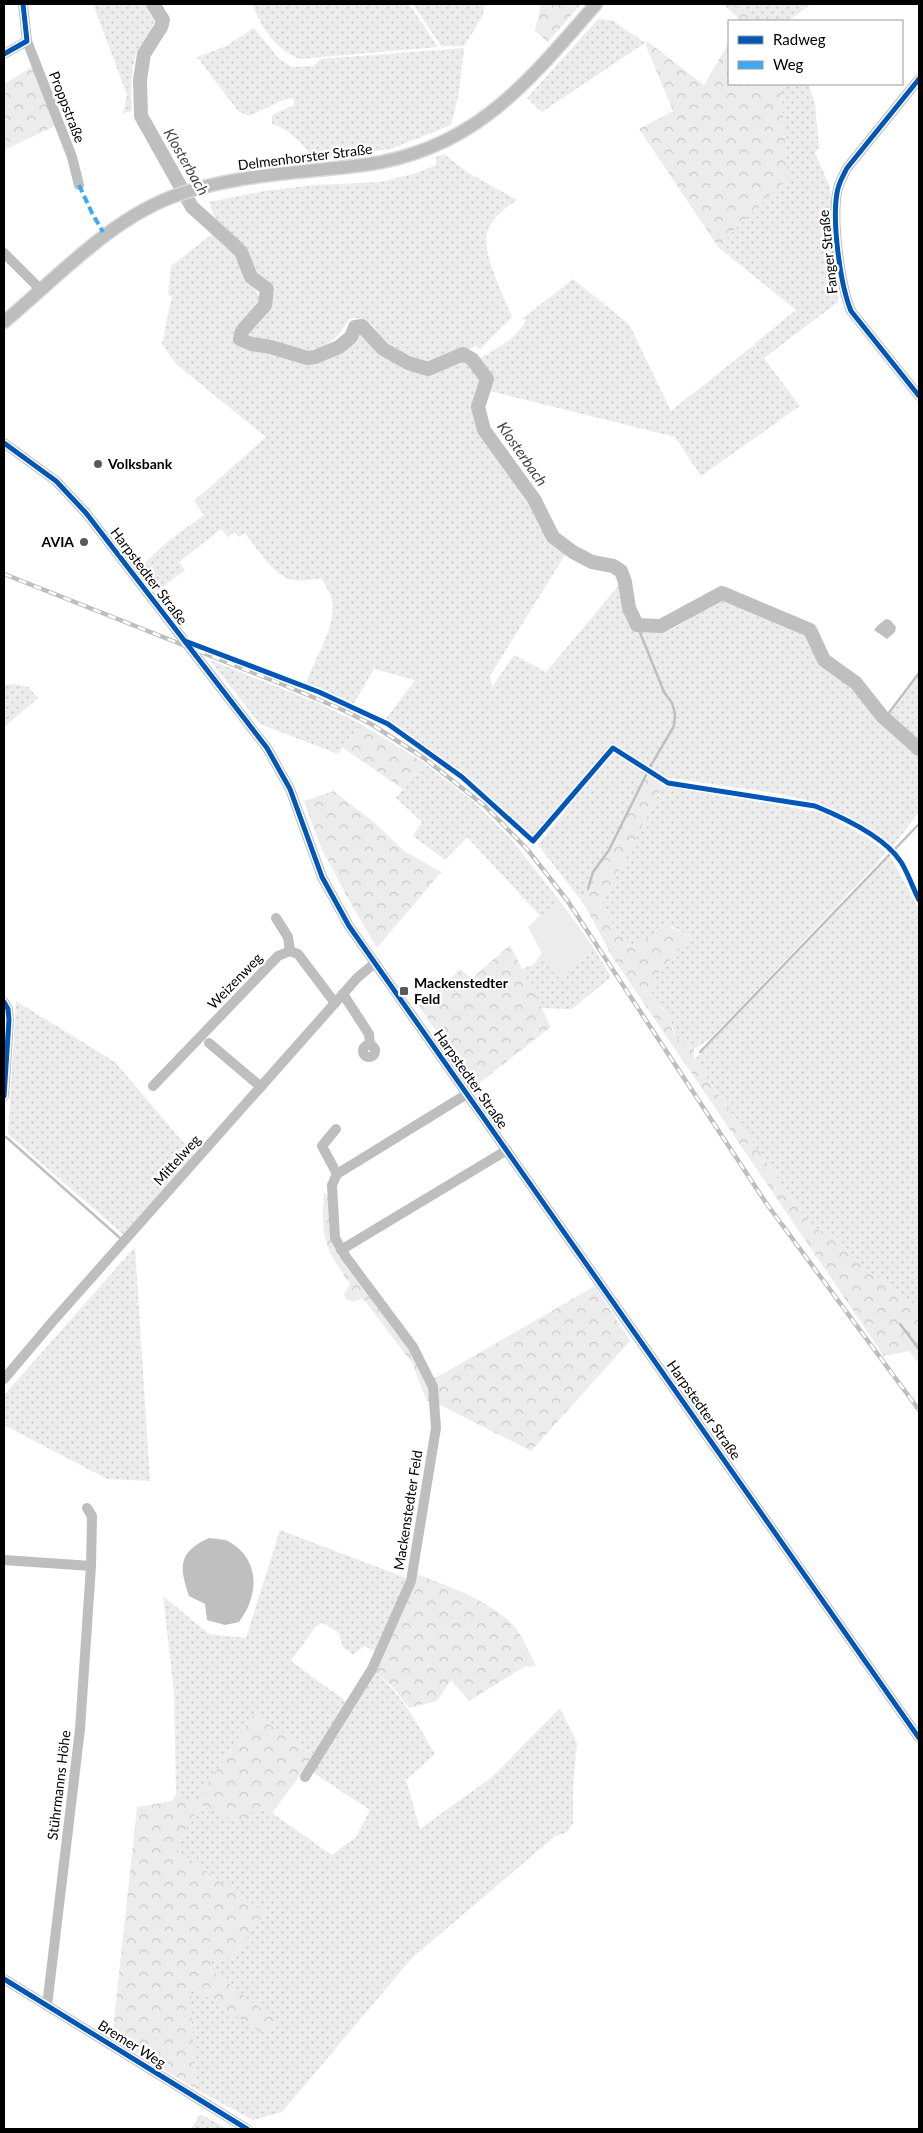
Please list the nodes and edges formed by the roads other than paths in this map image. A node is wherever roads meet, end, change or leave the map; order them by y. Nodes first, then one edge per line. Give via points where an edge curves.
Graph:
1 (23, 4) edge
2 (596, 4) edge
3 (27, 41) junction
4 (4, 54) edge
5 (919, 79) edge
6 (79, 185) dead end
7 (4, 253) edge
8 (41, 290) junction
9 (4, 322) edge
10 (919, 396) edge
11 (4, 443) edge
12 (276, 918) dead end
13 (290, 951) junction
14 (375, 963) junction
15 (343, 994) junction
16 (4, 1002) edge
17 (334, 1003) junction
18 (209, 1042) dead end
19 (370, 1044) dead end
20 (154, 1086) dead end
21 (261, 1087) junction
22 (467, 1094) junction
23 (4, 1096) edge
24 (336, 1129) dead end
25 (507, 1150) junction
26 (337, 1174) junction
27 (341, 1250) junction
28 (4, 1379) edge
29 (87, 1508) dead end
30 (4, 1560) edge
31 (91, 1566) junction
32 (919, 1738) edge
33 (305, 1777) dead end
34 (4, 1979) edge
35 (47, 2006) junction
36 (247, 2129) edge

1 - 3 street, Proppstraße
2 - 8 main road, Delmenhorster Straße via 512,96 486,118 452,138 414,154 373,164 266,176 177,195 129,219
3 - 4 street
3 - 6 street, Proppstraße via 72,157
5 - 10 street, Fanger Straße via 847,168 836,200 842,280 851,311
7 - 8 street
8 - 9 main road, Delmenhorster Straße
11 - 14 street, Harpstedter Straße via 56,481 86,512 267,748 290,789 322,877 349,926
12 - 13 street via 288,937
13 - 17 street via 302,958
13 - 20 street, Weizenweg via 278,956
14 - 15 street, Mittelweg
14 - 22 street, Harpstedter Straße
15 - 17 street, Mittelweg
15 - 19 street via 369,1034
16 - 23 street via 9,1020
17 - 21 street, Mittelweg
18 - 21 street
21 - 28 street, Mittelweg
22 - 25 street, Harpstedter Straße
22 - 26 street
24 - 26 street via 322,1146
25 - 27 street
25 - 32 street, Harpstedter Straße
26 - 27 street, Mackenstedter Feld via 332,1185 332,1206 334,1238
27 - 33 street, Mackenstedter Feld via 413,1347 433,1387 436,1428 411,1580 372,1669
29 - 31 street, Stührmanns Höhe via 92,1516
30 - 31 street
31 - 35 street, Stührmanns Höhe via 80,1729
34 - 35 street, Bremer Weg
35 - 36 street, Bremer Weg

